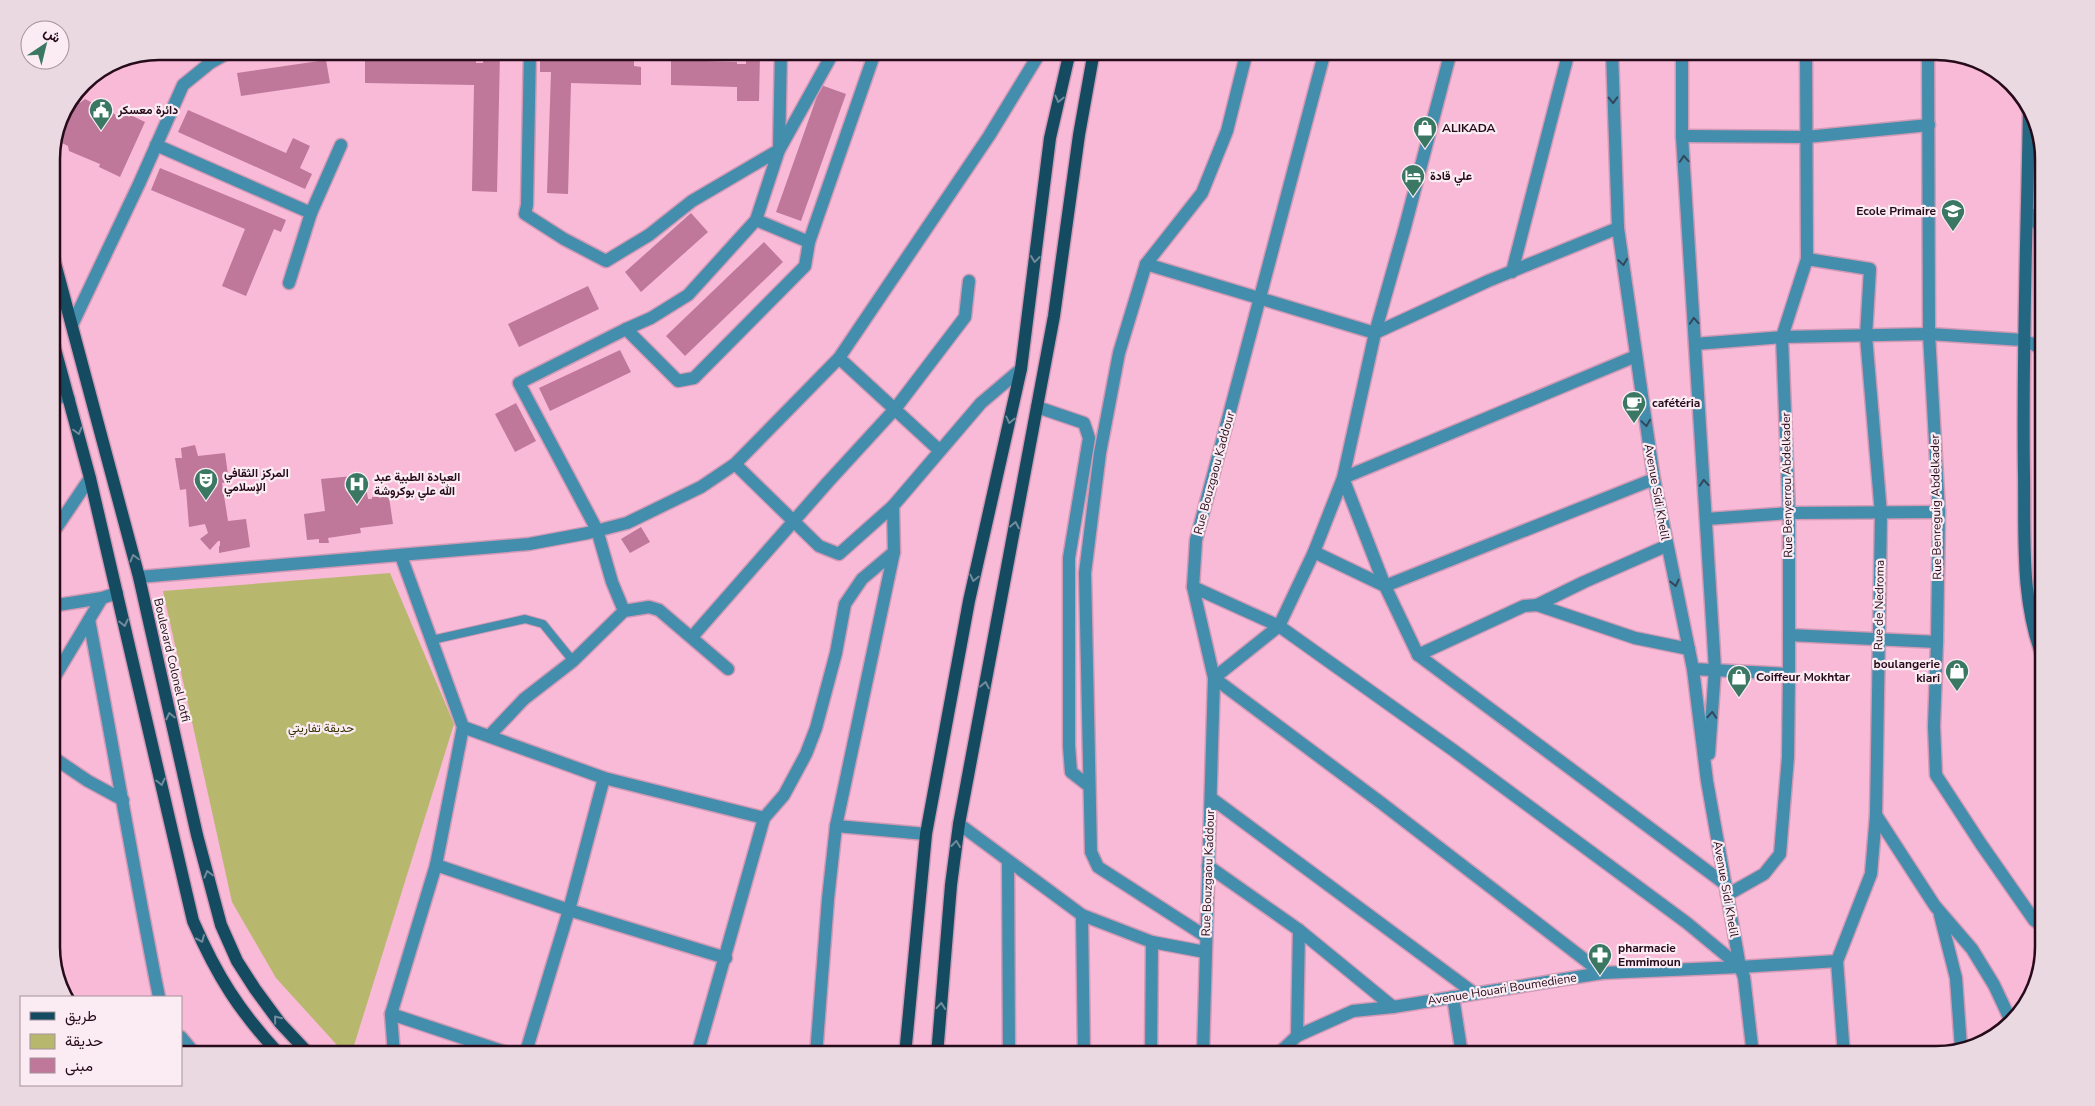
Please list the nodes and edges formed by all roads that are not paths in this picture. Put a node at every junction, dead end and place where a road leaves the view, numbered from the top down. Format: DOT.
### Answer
graph roads {
  1 [pos="215,60"];
  2 [pos="530,60"];
  3 [pos="781,60"];
  4 [pos="830,60"];
  5 [pos="872,60"];
  6 [pos="1036,60"];
  7 [pos="1068,60"];
  8 [pos="1092,60"];
  9 [pos="1245,60"];
  10 [pos="1323,60"];
  11 [pos="1448,60"];
  12 [pos="1567,60"];
  13 [pos="1612,60"];
  14 [pos="1682,60"];
  15 [pos="1806,60"];
  16 [pos="1928,60"];
  17 [pos="2029,124"];
  18 [pos="1929,125"];
  19 [pos="1682,136"];
  20 [pos="1806,137"];
  21 [pos="156,145"];
  22 [pos="341,145"];
  23 [pos="779,150"];
  24 [pos="2028,212"];
  25 [pos="311,213"];
  26 [pos="756,220"];
  27 [pos="2035,221"];
  28 [pos="1618,228"];
  29 [pos="809,242"];
  30 [pos="1807,259"];
  31 [pos="1146,264"];
  32 [pos="1512,272"];
  33 [pos="60,279"];
  34 [pos="969,281"];
  35 [pos="288,283"];
  36 [pos="1260,299"];
  37 [pos="72,325"];
  38 [pos="626,329"];
  39 [pos="1375,333"];
  40 [pos="1929,334"];
  41 [pos="1866,336"];
  42 [pos="1782,337"];
  43 [pos="2023,340"];
  44 [pos="1695,344"];
  45 [pos="2035,345"];
  46 [pos="1636,356"];
  47 [pos="839,358"];
  48 [pos="60,365"];
  49 [pos="1021,369"];
  50 [pos="60,395"];
  51 [pos="69,399"];
  52 [pos="1037,408"];
  53 [pos="894,409"];
  54 [pos="939,450"];
  55 [pos="735,464"];
  56 [pos="90,478"];
  57 [pos="1343,478"];
  58 [pos="1654,479"];
  59 [pos="893,506"];
  60 [pos="1939,512"];
  61 [pos="1789,513"];
  62 [pos="1880,514"];
  63 [pos="1706,519"];
  64 [pos="794,521"];
  65 [pos="60,523"];
  66 [pos="597,530"];
  67 [pos="1666,546"];
  68 [pos="894,552"];
  69 [pos="1314,552"];
  70 [pos="401,556"];
  71 [pos="139,577"];
  72 [pos="1385,586"];
  73 [pos="1193,587"];
  74 [pos="117,593"];
  75 [pos="102,598"];
  76 [pos="60,605"];
  77 [pos="1537,605"];
  78 [pos="624,611"];
  79 [pos="89,620"];
  80 [pos="2035,620"];
  81 [pos="1280,626"];
  82 [pos="1789,635"];
  83 [pos="692,637"];
  84 [pos="1878,639"];
  85 [pos="432,640"];
  86 [pos="1937,642"];
  87 [pos="1689,649"];
  88 [pos="1418,655"];
  89 [pos="574,662"];
  90 [pos="60,669"];
  91 [pos="728,669"];
  92 [pos="1693,669"];
  93 [pos="1716,669"];
  94 [pos="1789,674"];
  95 [pos="1214,678"];
  96 [pos="464,727"];
  97 [pos="489,736"];
  98 [pos="60,762"];
  99 [pos="604,778"];
  100 [pos="1707,781"];
  101 [pos="1089,786"];
  102 [pos="1211,798"];
  103 [pos="123,800"];
  104 [pos="1876,815"];
  105 [pos="764,818"];
  106 [pos="959,824"];
  107 [pos="836,826"];
  108 [pos="926,834"];
  109 [pos="1008,862"];
  110 [pos="436,865"];
  111 [pos="1208,866"];
  112 [pos="1726,890"];
  113 [pos="1935,906"];
  114 [pos="569,910"];
  115 [pos="1082,915"];
  116 [pos="2035,921"];
  117 [pos="1299,930"];
  118 [pos="1205,936"];
  119 [pos="1152,942"];
  120 [pos="1205,952"];
  121 [pos="726,958"];
  122 [pos="1837,961"];
  123 [pos="1740,967"];
  124 [pos="1602,973"];
  125 [pos="1474,993"];
  126 [pos="160,996"];
  127 [pos="1453,997"];
  128 [pos="1393,1007"];
  129 [pos="391,1014"];
  130 [pos="2008,1015"];
  131 [pos="1297,1036"];
  132 [pos="1961,1043"];
  133 [pos="272,1046"];
  134 [pos="302,1046"];
  135 [pos="394,1046"];
  136 [pos="487,1046"];
  137 [pos="528,1046"];
  138 [pos="700,1046"];
  139 [pos="817,1046"];
  140 [pos="906,1046"];
  141 [pos="938,1046"];
  142 [pos="1009,1046"];
  143 [pos="1084,1046"];
  144 [pos="1151,1046"];
  145 [pos="1203,1046"];
  146 [pos="1287,1046"];
  147 [pos="1461,1046"];
  148 [pos="1752,1046"];
  149 [pos="1843,1046"];
  1 -- 21 [label="street"];
  2 -- 23 [label="street"];
  3 -- 23 [label="street"];
  4 -- 23 [label="street"];
  5 -- 29 [label="street"];
  6 -- 47 [label="street"];
  7 -- 49 [label="main road, one-way"];
  8 -- 52 [label="main road"];
  9 -- 31 [label="street"];
  10 -- 36 [label="street, Rue Bouzgaou Kaddour"];
  11 -- 39 [label="street"];
  12 -- 32 [label="street"];
  13 -- 28 [label="street, Avenue Sidi Khelil, one-way"];
  14 -- 19 [label="street, Avenue Sidi Khelil"];
  15 -- 20 [label="street, Rue Benyerrou Abdelkader"];
  16 -- 18 [label="street, Rue Benreguig Abdelkader"];
  17 -- 24 [label="main road"];
  18 -- 20 [label="street"];
  18 -- 40 [label="street, Rue Benreguig Abdelkader"];
  19 -- 20 [label="street"];
  44 -- 19 [label="street, Avenue Sidi Khelil, one-way"];
  20 -- 30 [label="street, Rue Benyerrou Abdelkader"];
  21 -- 25 [label="street"];
  21 -- 37 [label="street"];
  22 -- 25 [label="street"];
  23 -- 26 [label="street"];
  24 -- 27 [label="street"];
  24 -- 43 [label="main road"];
  25 -- 35 [label="street"];
  26 -- 29 [label="street"];
  26 -- 38 [label="street"];
  28 -- 32 [label="street"];
  28 -- 46 [label="street, Avenue Sidi Khelil, one-way"];
  29 -- 38 [label="street"];
  30 -- 41 [label="street, Rue de Nedroma"];
  30 -- 42 [label="street, Rue Benyerrou Abdelkader"];
  31 -- 36 [label="street"];
  31 -- 101 [label="street"];
  32 -- 39 [label="street"];
  33 -- 37 [label="main road, Boulevard Colonel Lotfi"];
  34 -- 53 [label="street"];
  36 -- 39 [label="street"];
  36 -- 73 [label="street, Rue Bouzgaou Kaddour"];
  71 -- 37 [label="main road, Boulevard Colonel Lotfi, one-way"];
  38 -- 66 [label="street"];
  39 -- 57 [label="street"];
  40 -- 41 [label="street"];
  40 -- 43 [label="street"];
  40 -- 60 [label="street, Rue Benreguig Abdelkader"];
  41 -- 42 [label="street"];
  41 -- 62 [label="street, Rue de Nedroma"];
  42 -- 44 [label="street"];
  42 -- 61 [label="street, Rue Benyerrou Abdelkader"];
  43 -- 45 [label="street"];
  43 -- 80 [label="main road"];
  63 -- 44 [label="street, Avenue Sidi Khelil, one-way"];
  46 -- 57 [label="street"];
  46 -- 58 [label="street, Avenue Sidi Khelil, one-way"];
  47 -- 53 [label="street"];
  47 -- 55 [label="street"];
  48 -- 51 [label="main road"];
  49 -- 54 [label="street"];
  49 -- 108 [label="main road, one-way"];
  50 -- 51 [label="street"];
  51 -- 56 [label="main road, one-way"];
  52 -- 101 [label="street"];
  106 -- 52 [label="main road, one-way"];
  53 -- 54 [label="street"];
  53 -- 64 [label="street"];
  54 -- 59 [label="street"];
  55 -- 64 [label="street"];
  55 -- 66 [label="street"];
  56 -- 65 [label="street"];
  56 -- 74 [label="main road"];
  57 -- 69 [label="street"];
  57 -- 72 [label="street"];
  58 -- 67 [label="street, Avenue Sidi Khelil"];
  58 -- 72 [label="street"];
  59 -- 64 [label="street"];
  59 -- 68 [label="street"];
  60 -- 62 [label="street"];
  60 -- 86 [label="street, Rue Benreguig Abdelkader"];
  61 -- 62 [label="street"];
  61 -- 63 [label="street"];
  61 -- 82 [label="street, Rue Benyerrou Abdelkader"];
  62 -- 84 [label="street, Rue de Nedroma"];
  63 -- 93 [label="street, Avenue Sidi Khelil"];
  64 -- 83 [label="street"];
  66 -- 70 [label="street"];
  66 -- 78 [label="street"];
  67 -- 77 [label="street"];
  67 -- 87 [label="street, Avenue Sidi Khelil, one-way"];
  68 -- 105 [label="street"];
  68 -- 107 [label="street"];
  69 -- 72 [label="street"];
  69 -- 81 [label="street"];
  70 -- 71 [label="street"];
  70 -- 85 [label="street"];
  134 -- 71 [label="main road, Boulevard Colonel Lotfi, one-way"];
  72 -- 88 [label="street"];
  73 -- 81 [label="street"];
  73 -- 95 [label="street, Rue Bouzgaou Kaddour"];
  74 -- 75 [label="street"];
  74 -- 133 [label="main road, one-way"];
  75 -- 76 [label="street"];
  75 -- 79 [label="street"];
  77 -- 87 [label="street"];
  77 -- 88 [label="street"];
  78 -- 83 [label="street"];
  78 -- 89 [label="street"];
  79 -- 90 [label="street"];
  79 -- 103 [label="street"];
  81 -- 95 [label="street"];
  81 -- 123 [label="street"];
  82 -- 84 [label="street"];
  82 -- 94 [label="street, Rue Benyerrou Abdelkader"];
  83 -- 91 [label="street"];
  84 -- 86 [label="street"];
  84 -- 104 [label="street, Rue de Nedroma"];
  85 -- 89 [label="lane"];
  85 -- 96 [label="street"];
  86 -- 116 [label="street, Rue Benreguig Abdelkader"];
  87 -- 92 [label="street, Avenue Sidi Khelil"];
  88 -- 112 [label="street"];
  89 -- 97 [label="street"];
  92 -- 93 [label="street"];
  92 -- 100 [label="street, Avenue Sidi Khelil"];
  93 -- 94 [label="street"];
  100 -- 93 [label="street, Avenue Sidi Khelil, one-way"];
  94 -- 112 [label="street, Rue Benyerrou Abdelkader"];
  95 -- 102 [label="street, Rue Bouzgaou Kaddour"];
  95 -- 124 [label="street"];
  96 -- 97 [label="street"];
  96 -- 110 [label="street"];
  97 -- 99 [label="street"];
  98 -- 103 [label="street"];
  99 -- 105 [label="street"];
  99 -- 114 [label="street"];
  100 -- 112 [label="street, Avenue Sidi Khelil"];
  101 -- 118 [label="street"];
  102 -- 111 [label="street, Rue Bouzgaou Kaddour"];
  102 -- 125 [label="street"];
  103 -- 126 [label="street"];
  104 -- 113 [label="street"];
  104 -- 122 [label="street, Rue de Nedroma"];
  105 -- 121 [label="street"];
  106 -- 109 [label="street"];
  141 -- 106 [label="main road, one-way"];
  107 -- 108 [label="street"];
  107 -- 139 [label="street"];
  108 -- 140 [label="main road"];
  109 -- 115 [label="street"];
  109 -- 142 [label="street"];
  110 -- 114 [label="street"];
  110 -- 129 [label="street"];
  111 -- 117 [label="street"];
  111 -- 118 [label="street, Rue Bouzgaou Kaddour"];
  112 -- 123 [label="street, Avenue Sidi Khelil"];
  113 -- 130 [label="street"];
  113 -- 132 [label="street"];
  114 -- 121 [label="street"];
  114 -- 137 [label="street"];
  115 -- 119 [label="street"];
  115 -- 143 [label="street"];
  117 -- 128 [label="street"];
  117 -- 131 [label="street"];
  118 -- 120 [label="street, Rue Bouzgaou Kaddour"];
  119 -- 120 [label="street"];
  119 -- 144 [label="street"];
  120 -- 145 [label="street, Rue Bouzgaou Kaddour"];
  121 -- 138 [label="street"];
  122 -- 123 [label="street"];
  122 -- 149 [label="street"];
  123 -- 124 [label="street, Avenue Houari Boumediene"];
  123 -- 148 [label="street, Avenue Sidi Khelil"];
  124 -- 125 [label="street, Avenue Houari Boumediene"];
  125 -- 127 [label="street, Avenue Houari Boumediene"];
  127 -- 128 [label="street, Avenue Houari Boumediene"];
  127 -- 147 [label="street"];
  128 -- 131 [label="street, Avenue Houari Boumediene"];
  129 -- 135 [label="street"];
  129 -- 136 [label="street"];
  131 -- 146 [label="street, Avenue Houari Boumediene"];
}
